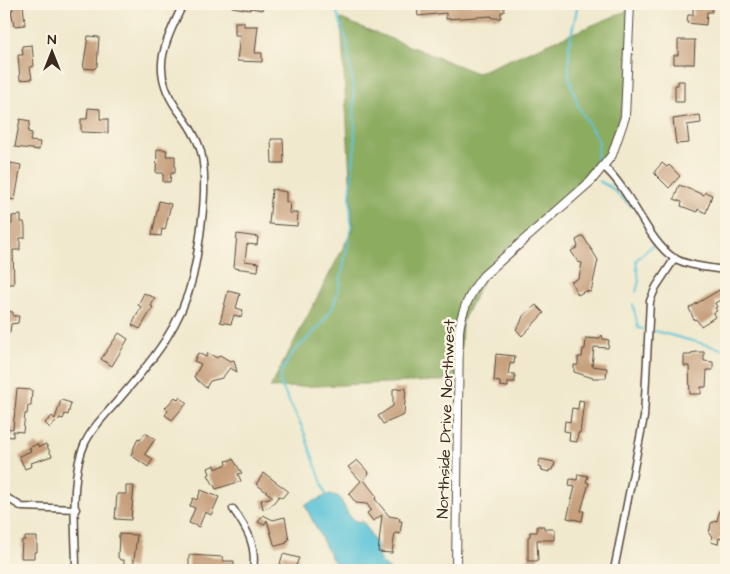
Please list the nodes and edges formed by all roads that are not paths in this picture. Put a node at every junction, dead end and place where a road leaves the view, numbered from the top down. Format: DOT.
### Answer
graph roads {
  1 [pos="183,4"];
  2 [pos="630,4"];
  3 [pos="604,168"];
  4 [pos="675,258"];
  5 [pos="726,270"];
  6 [pos="4,496"];
  7 [pos="233,509"];
  8 [pos="76,510"];
  9 [pos="76,570"];
  10 [pos="253,570"];
  11 [pos="456,570"];
  12 [pos="614,570"];
  1 -- 8 [label="street"];
  2 -- 3 [label="street, Northside Drive Northwest"];
  3 -- 4 [label="street"];
  3 -- 11 [label="street, Northside Drive Northwest"];
  4 -- 5 [label="street"];
  4 -- 12 [label="street"];
  6 -- 8 [label="street"];
  7 -- 10 [label="street"];
  8 -- 9 [label="street"];
}
